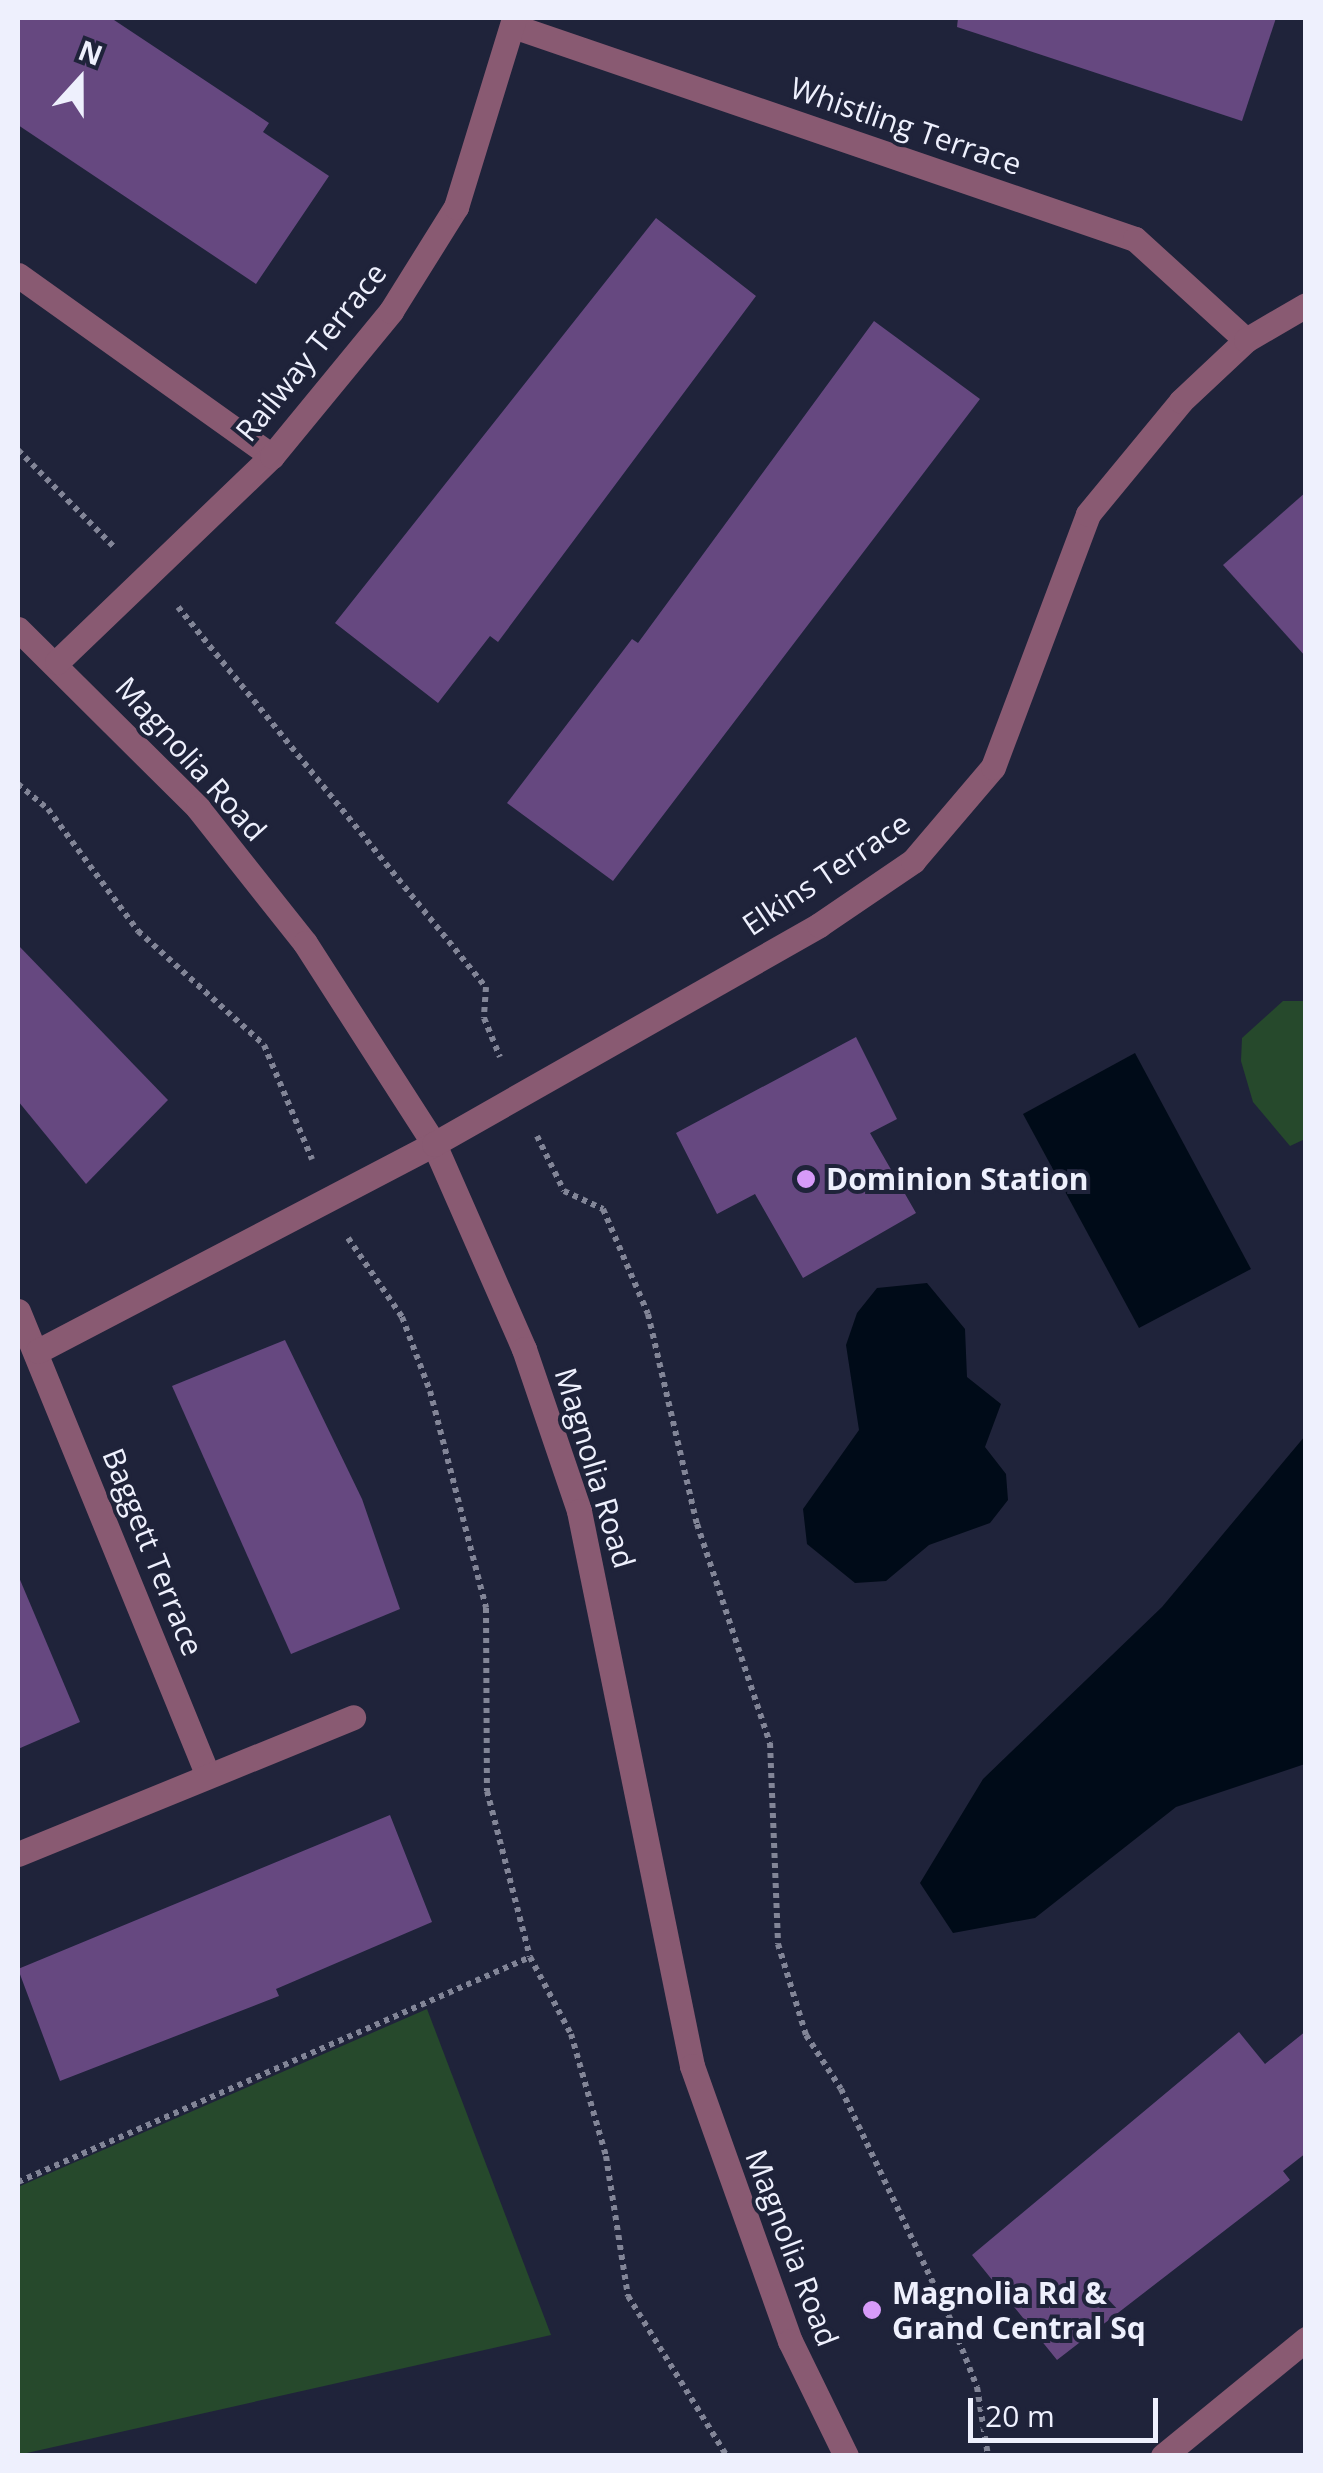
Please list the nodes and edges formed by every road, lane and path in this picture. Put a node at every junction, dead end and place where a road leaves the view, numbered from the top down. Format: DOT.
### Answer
graph roads {
  1 [pos="514,22"];
  2 [pos="18,275"];
  3 [pos="1306,306"];
  4 [pos="1246,340"];
  5 [pos="272,456"];
  6 [pos="18,629"];
  7 [pos="57,662"];
  8 [pos="18,784"];
  9 [pos="434,1144"];
  10 [pos="326,1193"];
  11 [pos="18,1311"];
  12 [pos="38,1351"];
  13 [pos="353,1717"];
  14 [pos="208,1776"];
  15 [pos="18,1854"];
  16 [pos="530,1957"];
  17 [pos="18,2182"];
  18 [pos="1306,2340"];
  19 [pos="727,2456"];
  20 [pos="846,2456"];
  21 [pos="1163,2456"];
  1 -- 4 [label="street, Whistling Terrace"];
  1 -- 5 [label="street, Railway Terrace"];
  2 -- 5 [label="street"];
  3 -- 4 [label="street, Elkins Terrace"];
  4 -- 9 [label="street, Elkins Terrace"];
  5 -- 7 [label="street, Railway Terrace"];
  6 -- 7 [label="street, Magnolia Road"];
  7 -- 9 [label="street, Magnolia Road"];
  8 -- 10 [label="path"];
  9 -- 10 [label="street"];
  9 -- 20 [label="street, Magnolia Road"];
  10 -- 12 [label="street"];
  10 -- 16 [label="path"];
  11 -- 12 [label="street, Baggett Terrace"];
  12 -- 14 [label="street, Baggett Terrace"];
  13 -- 14 [label="street"];
  14 -- 15 [label="street"];
  16 -- 17 [label="path"];
  16 -- 19 [label="path"];
  18 -- 21 [label="street"];
}
